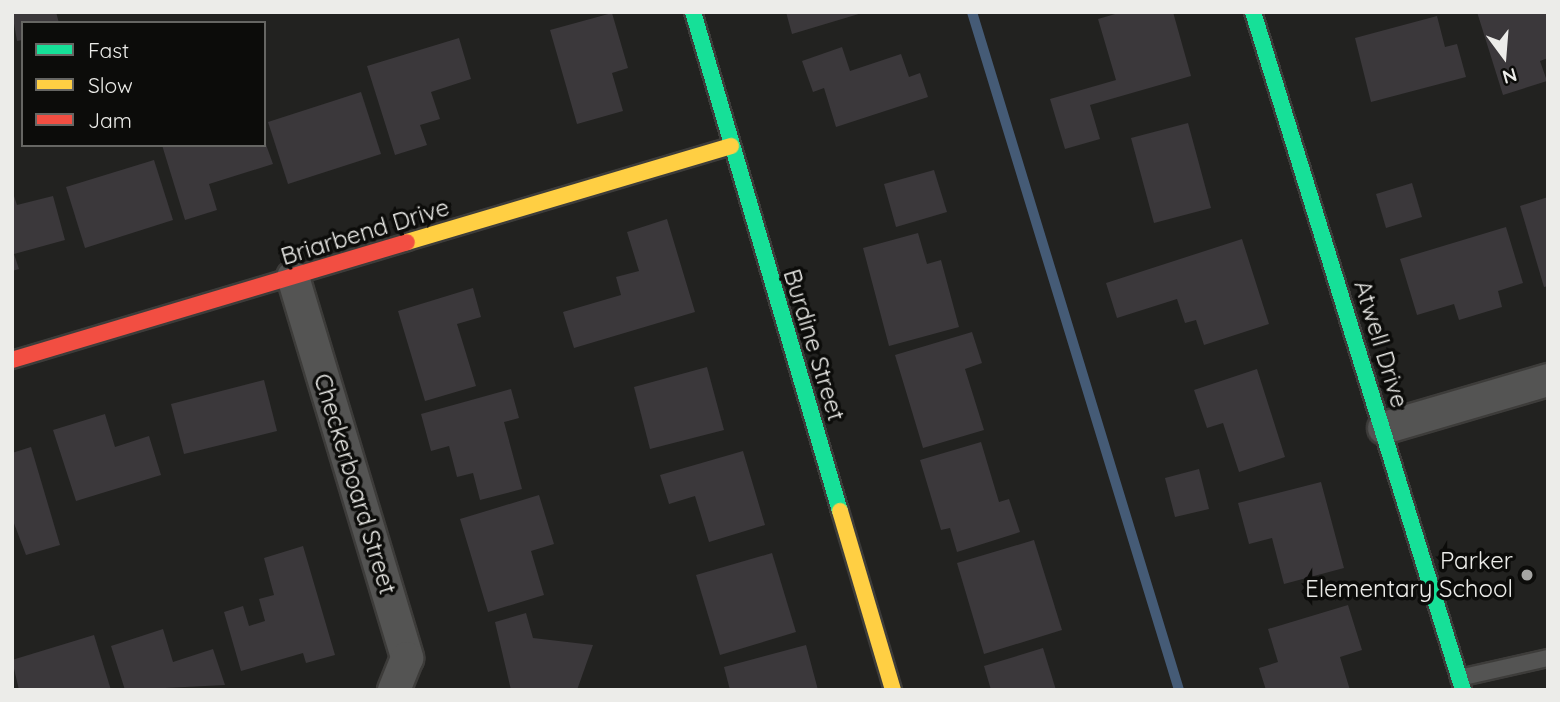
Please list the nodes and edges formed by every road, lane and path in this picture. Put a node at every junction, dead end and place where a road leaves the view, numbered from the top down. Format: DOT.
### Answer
graph roads {
  1 [pos="693,12"];
  2 [pos="1253,12"];
  3 [pos="731,146"];
  4 [pos="293,277"];
  5 [pos="12,360"];
  6 [pos="1546,385"];
  7 [pos="1384,428"];
  8 [pos="1548,658"];
  9 [pos="1461,684"];
  10 [pos="394,690"];
  11 [pos="894,690"];
  1 -- 3 [label="street, Burdine Street"];
  2 -- 7 [label="street, Atwell Drive"];
  3 -- 4 [label="street, Briarbend Drive"];
  3 -- 11 [label="street, Burdine Street"];
  4 -- 5 [label="street, Briarbend Drive"];
  4 -- 10 [label="street, Checkerboard Street"];
  6 -- 7 [label="street"];
  7 -- 9 [label="street, Atwell Drive"];
  8 -- 9 [label="lane"];
}
